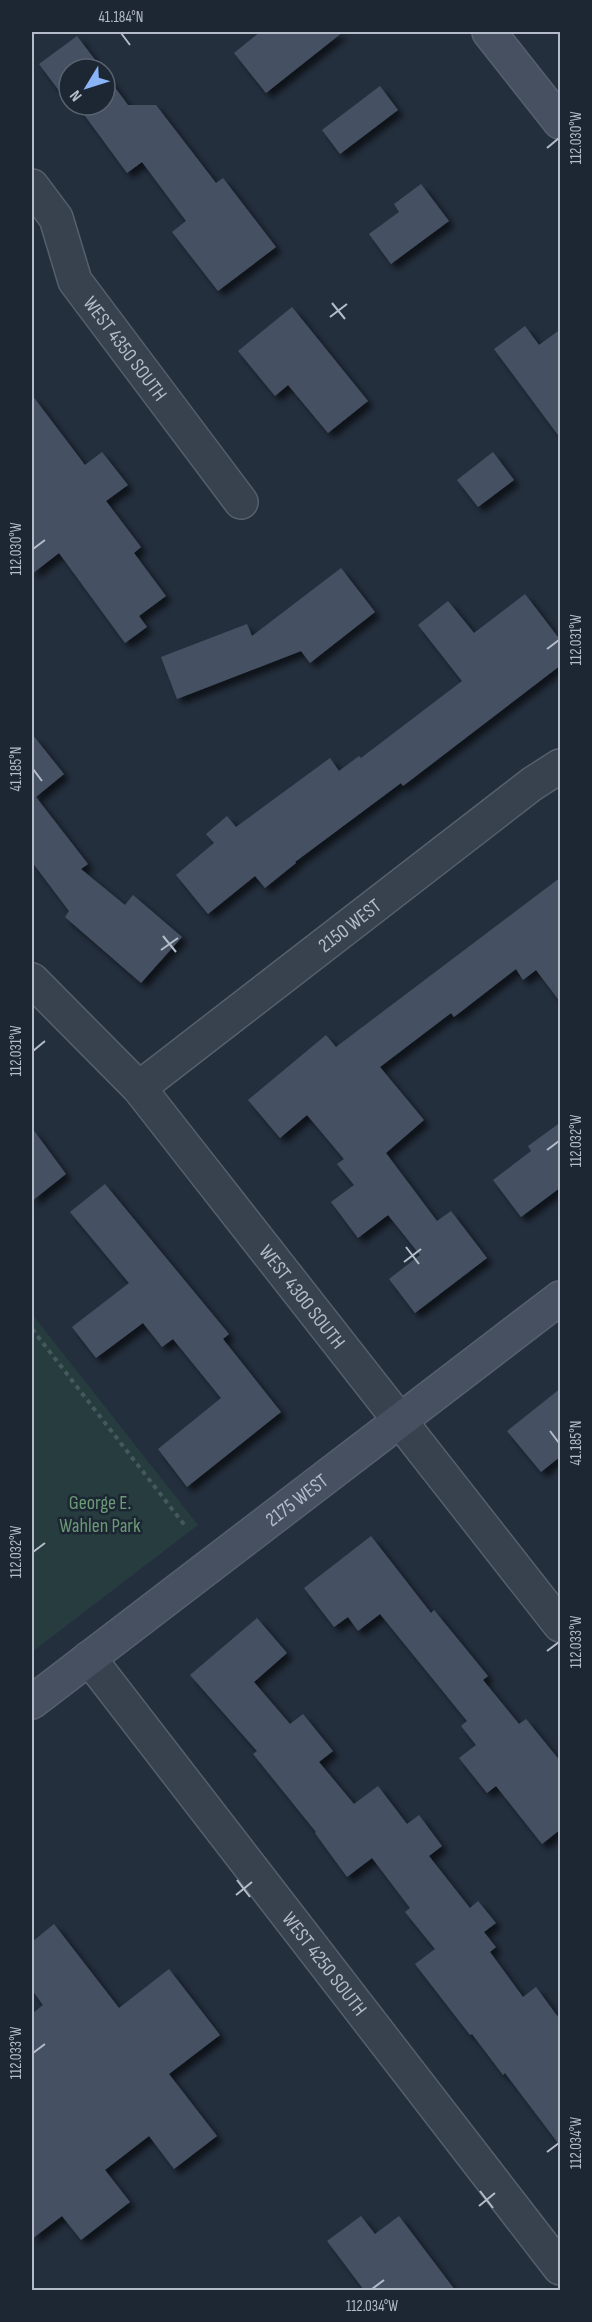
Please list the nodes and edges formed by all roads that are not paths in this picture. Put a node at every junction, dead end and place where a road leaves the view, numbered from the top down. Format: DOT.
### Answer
graph roads {
  1 [pos="489,32"];
  2 [pos="561,122"];
  3 [pos="32,186"];
  4 [pos="241,502"];
  5 [pos="561,766"];
  6 [pos="32,980"];
  7 [pos="139,1088"];
  8 [pos="561,1298"];
  9 [pos="400,1421"];
  10 [pos="561,1625"];
  11 [pos="89,1658"];
  12 [pos="32,1702"];
  13 [pos="561,2268"];
  1 -- 2 [label="street"];
  3 -- 4 [label="street, WEST 4350 SOUTH"];
  5 -- 7 [label="street, 2150 WEST"];
  6 -- 7 [label="street, WEST 4300 SOUTH"];
  7 -- 9 [label="street, WEST 4300 SOUTH"];
  8 -- 9 [label="street, 2175 WEST"];
  9 -- 10 [label="street, WEST 4300 SOUTH"];
  9 -- 11 [label="street, 2175 WEST"];
  11 -- 12 [label="street, 2175 WEST"];
  11 -- 13 [label="street, WEST 4250 SOUTH"];
}
